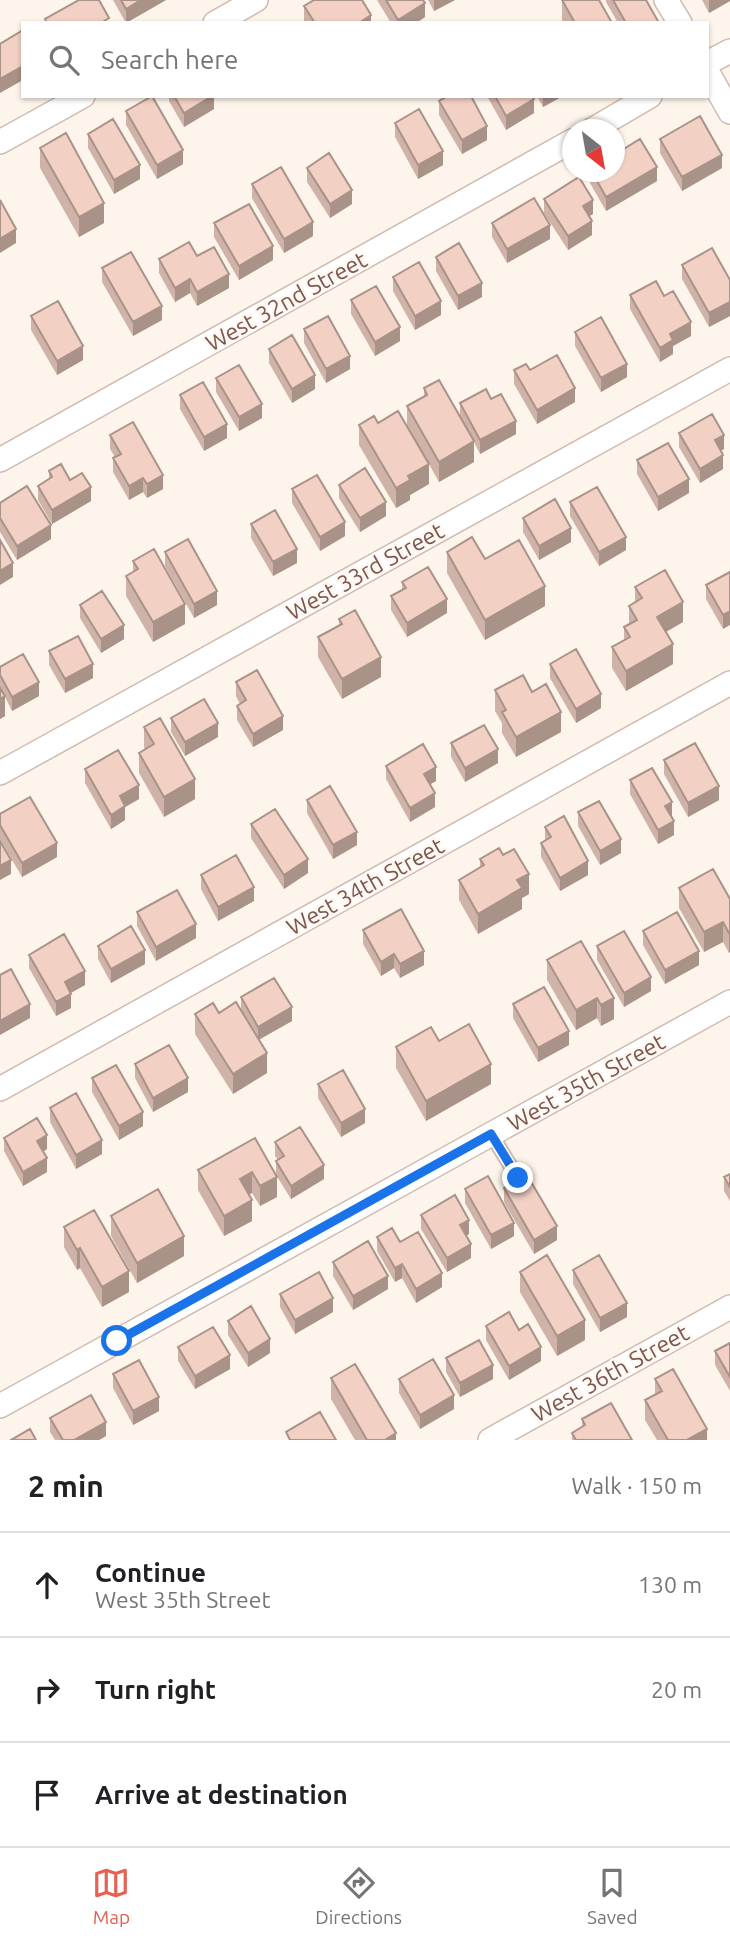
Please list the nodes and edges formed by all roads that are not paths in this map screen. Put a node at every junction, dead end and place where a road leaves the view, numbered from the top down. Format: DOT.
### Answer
graph roads {
  1 [pos="256,0"];
  2 [pos="666,0"];
  3 [pos="219,21"];
  4 [pos="679,21"];
  5 [pos="730,51"];
  6 [pos="709,63"];
  7 [pos="709,75"];
  8 [pos="79,98"];
  9 [pos="647,98"];
  10 [pos="730,112"];
  11 [pos="611,119"];
  12 [pos="0,142"];
  13 [pos="562,147"];
  14 [pos="730,369"];
  15 [pos="0,460"];
  16 [pos="730,683"];
  17 [pos="0,773"];
  18 [pos="730,1002"];
  19 [pos="0,1089"];
  20 [pos="491,1134"];
  21 [pos="518,1178"];
  22 [pos="730,1307"];
  23 [pos="0,1406"];
  24 [pos="490,1440"];
  1 -- 3 [label="street"];
  2 -- 4 [label="street"];
  5 -- 6 [label="street"];
  7 -- 10 [label="street"];
  8 -- 12 [label="street"];
  9 -- 11 [label="street"];
  13 -- 15 [label="street, West 32nd Street"];
  14 -- 17 [label="street, West 33rd Street"];
  16 -- 19 [label="street, West 34th Street"];
  18 -- 20 [label="street, West 35th Street"];
  20 -- 21 [label="lane"];
  20 -- 23 [label="street, West 35th Street"];
  22 -- 24 [label="street, West 36th Street"];
}
